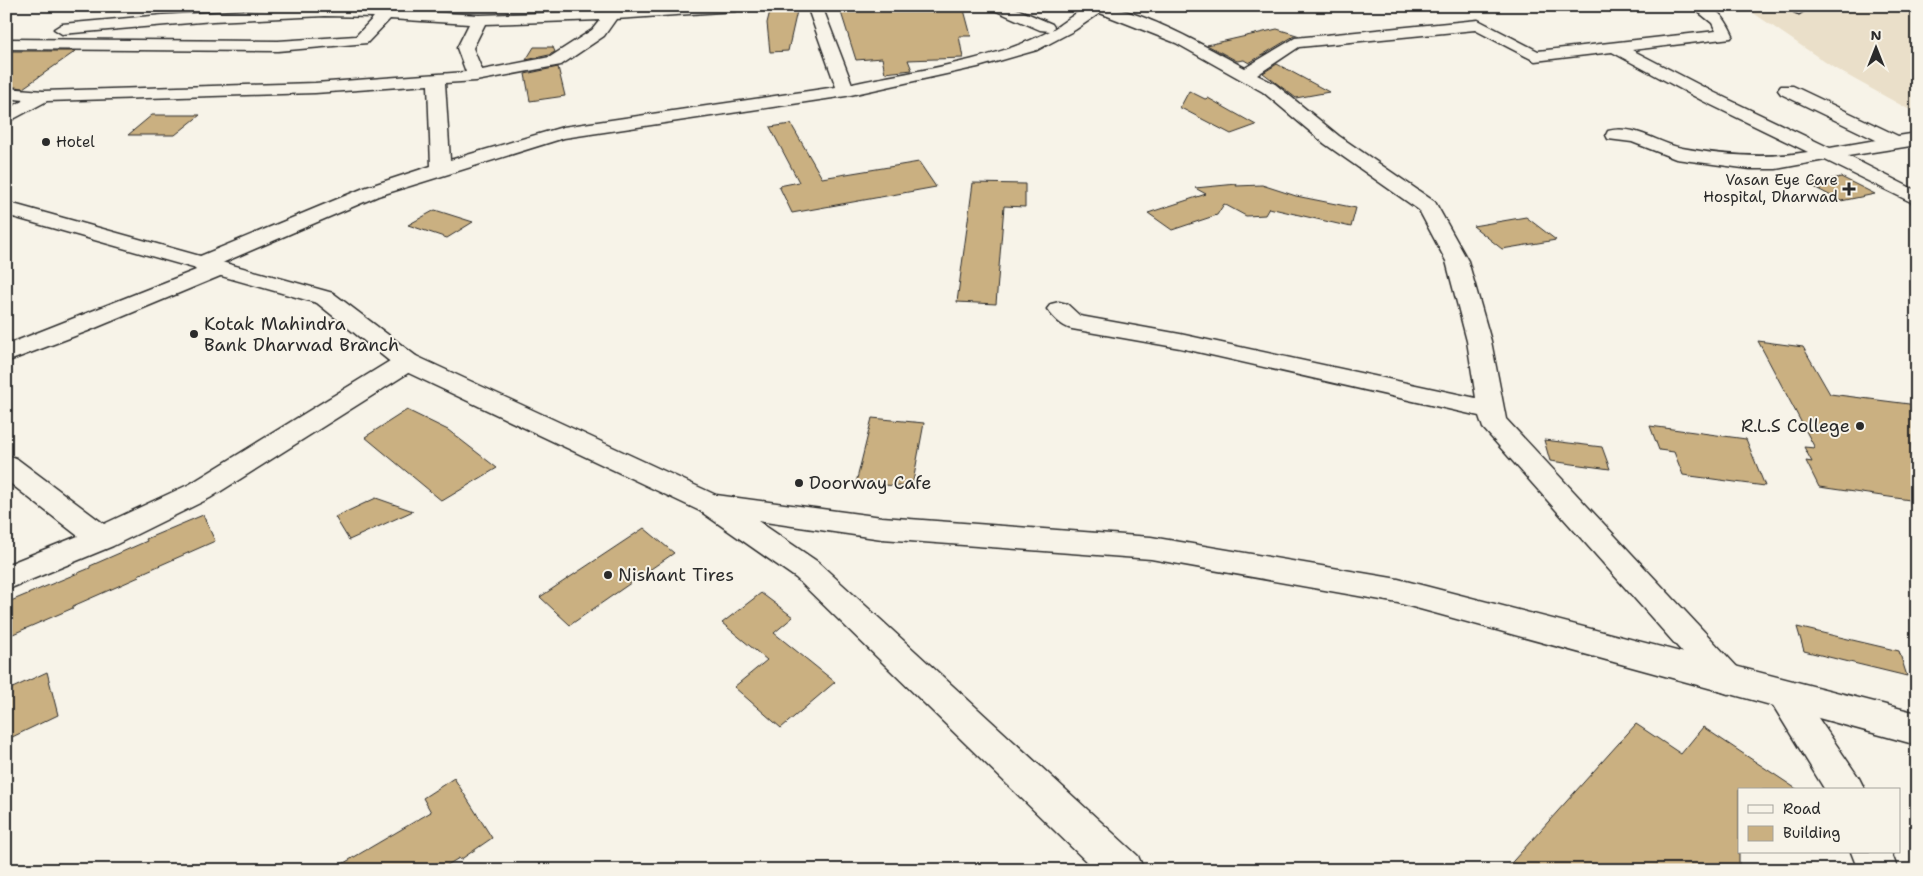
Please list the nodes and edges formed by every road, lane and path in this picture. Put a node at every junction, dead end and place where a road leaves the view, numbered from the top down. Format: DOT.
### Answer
graph roads {
  1 [pos="736,6"];
  2 [pos="814,6"];
  3 [pos="997,6"];
  4 [pos="1100,6"];
  5 [pos="1698,6"];
  6 [pos="615,11"];
  7 [pos="386,14"];
  8 [pos="175,18"];
  9 [pos="479,20"];
  10 [pos="1046,27"];
  11 [pos="361,40"];
  12 [pos="40,43"];
  13 [pos="6,44"];
  14 [pos="144,44"];
  15 [pos="1614,47"];
  16 [pos="1245,75"];
  17 [pos="476,76"];
  18 [pos="436,79"];
  19 [pos="344,85"];
  20 [pos="846,90"];
  21 [pos="1787,90"];
  22 [pos="6,93"];
  23 [pos="43,96"];
  24 [pos="6,118"];
  25 [pos="1615,135"];
  26 [pos="1917,139"];
  27 [pos="1895,142"];
  28 [pos="1828,154"];
  29 [pos="441,168"];
  30 [pos="1917,199"];
  31 [pos="6,208"];
  32 [pos="209,266"];
  33 [pos="1059,309"];
  34 [pos="6,354"];
  35 [pos="407,362"];
  36 [pos="1490,410"];
  37 [pos="6,465"];
  38 [pos="710,504"];
  39 [pos="102,538"];
  40 [pos="6,578"];
  41 [pos="1728,680"];
  42 [pos="1783,694"];
  43 [pos="1917,729"];
  44 [pos="1845,788"];
  45 [pos="1872,854"];
  46 [pos="1124,870"];
  47 [pos="1878,870"];
  1 -- 6 [label="street"];
  2 -- 20 [label="street"];
  3 -- 10 [label="street"];
  4 -- 16 [label="street"];
  4 -- 20 [label="street"];
  5 -- 15 [label="street"];
  6 -- 9 [label="street"];
  6 -- 17 [label="street"];
  7 -- 8 [label="street"];
  7 -- 9 [label="street"];
  7 -- 11 [label="street"];
  8 -- 12 [label="street"];
  8 -- 14 [label="street"];
  9 -- 17 [label="street"];
  11 -- 14 [label="street"];
  11 -- 19 [label="street"];
  12 -- 13 [label="street"];
  12 -- 14 [label="street"];
  15 -- 16 [label="street"];
  15 -- 28 [label="street"];
  16 -- 36 [label="street"];
  17 -- 18 [label="street"];
  18 -- 19 [label="street"];
  18 -- 29 [label="street"];
  19 -- 23 [label="street"];
  20 -- 29 [label="street"];
  21 -- 27 [label="street"];
  22 -- 23 [label="street"];
  23 -- 24 [label="street"];
  25 -- 28 [label="street"];
  26 -- 27 [label="street"];
  27 -- 28 [label="street"];
  28 -- 30 [label="street"];
  29 -- 32 [label="street"];
  31 -- 32 [label="street"];
  32 -- 34 [label="street"];
  32 -- 35 [label="street"];
  33 -- 36 [label="street"];
  35 -- 38 [label="street"];
  35 -- 39 [label="street"];
  36 -- 41 [label="street"];
  37 -- 39 [label="street"];
  38 -- 41 [label="street"];
  38 -- 46 [label="street"];
  39 -- 40 [label="street"];
  41 -- 42 [label="street"];
  42 -- 43 [label="street"];
  42 -- 44 [label="street"];
  45 -- 47 [label="street"];
}
